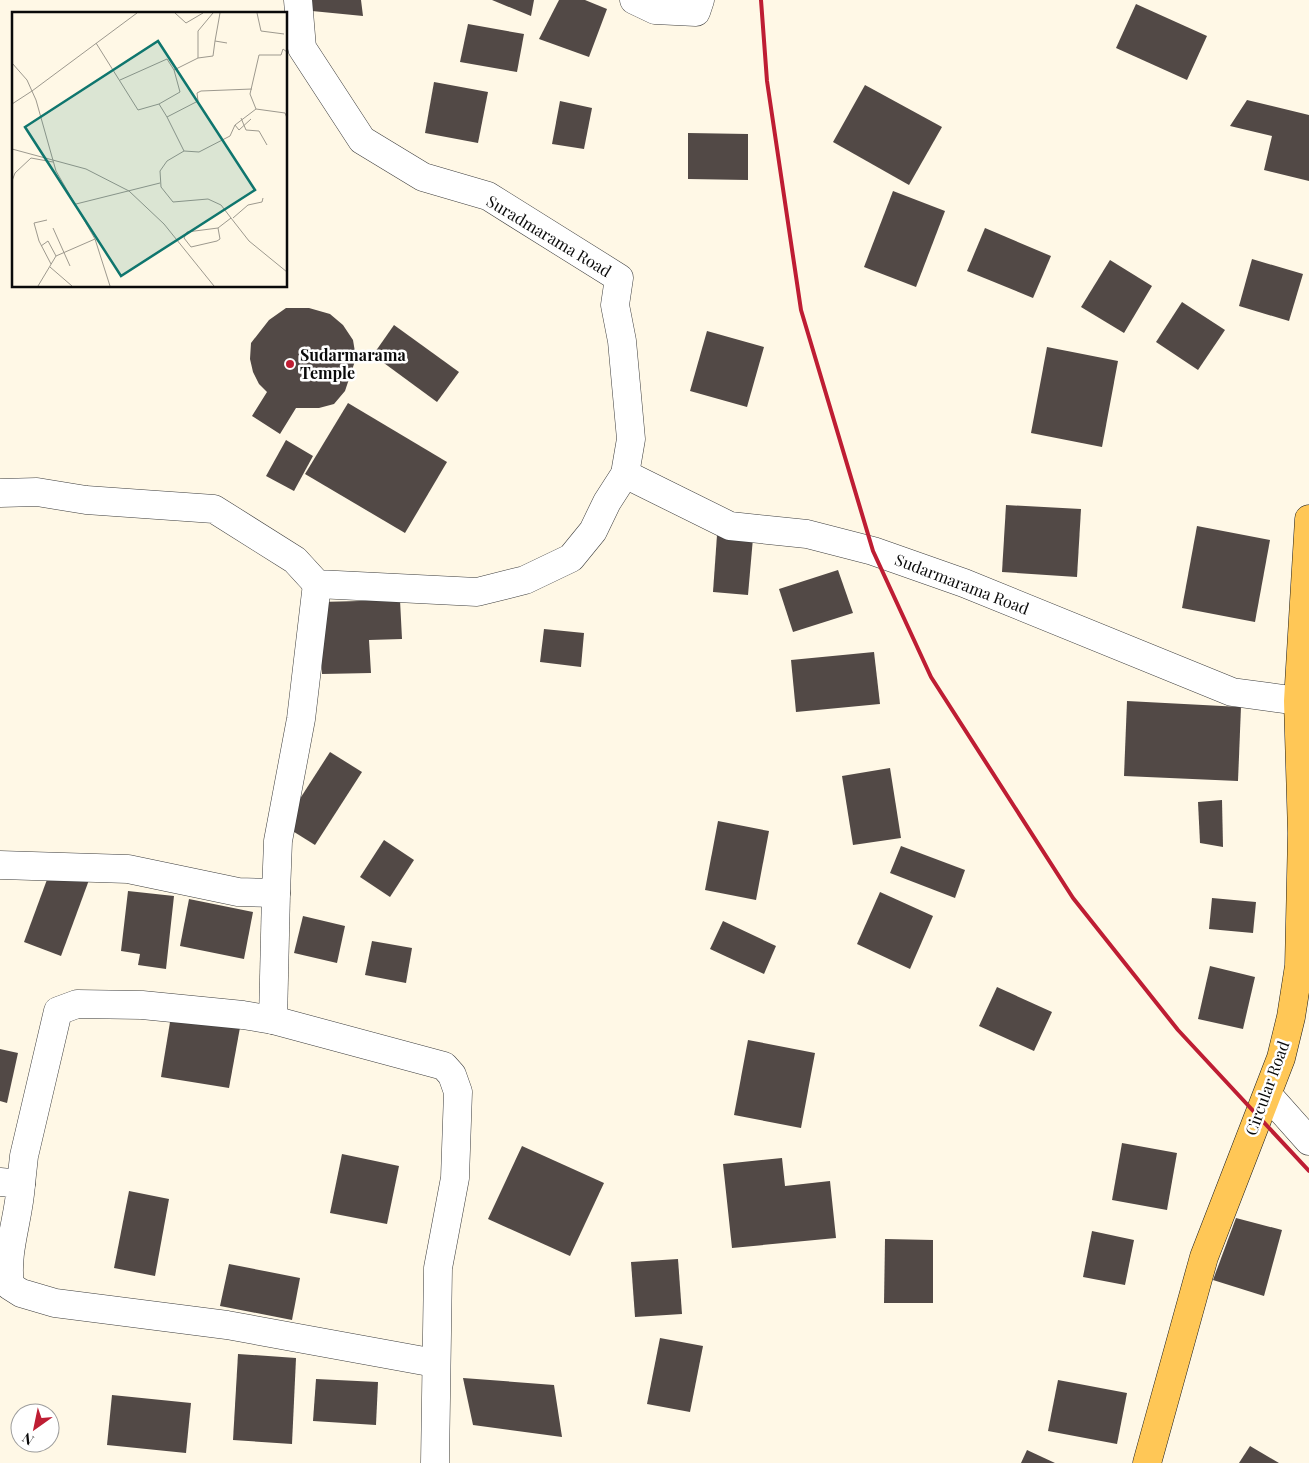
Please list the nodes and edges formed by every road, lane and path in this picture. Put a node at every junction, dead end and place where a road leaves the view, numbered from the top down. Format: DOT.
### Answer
graph roads {
  1 [pos="298,0"];
  2 [pos="634,0"];
  3 [pos="700,0"];
  4 [pos="625,474"];
  5 [pos="0,493"];
  6 [pos="1309,519"];
  7 [pos="317,584"];
  8 [pos="1298,701"];
  9 [pos="0,865"];
  10 [pos="276,893"];
  11 [pos="273,1020"];
  12 [pos="1268,1095"];
  13 [pos="1309,1141"];
  14 [pos="11,1183"];
  15 [pos="435,1363"];
  16 [pos="435,1463"];
  17 [pos="1147,1463"];
  1 -- 4 [label="street, Suradmarama Road"];
  2 -- 3 [label="street"];
  4 -- 7 [label="street"];
  4 -- 8 [label="street, Sudarmarama Road"];
  5 -- 7 [label="street"];
  6 -- 8 [label="main road, Circular Road"];
  7 -- 10 [label="street"];
  8 -- 12 [label="main road, Circular Road"];
  9 -- 10 [label="street"];
  10 -- 11 [label="street"];
  11 -- 14 [label="street"];
  11 -- 15 [label="street"];
  12 -- 13 [label="street"];
  12 -- 17 [label="main road, Circular Road"];
  14 -- 15 [label="street"];
  15 -- 16 [label="street"];
}
